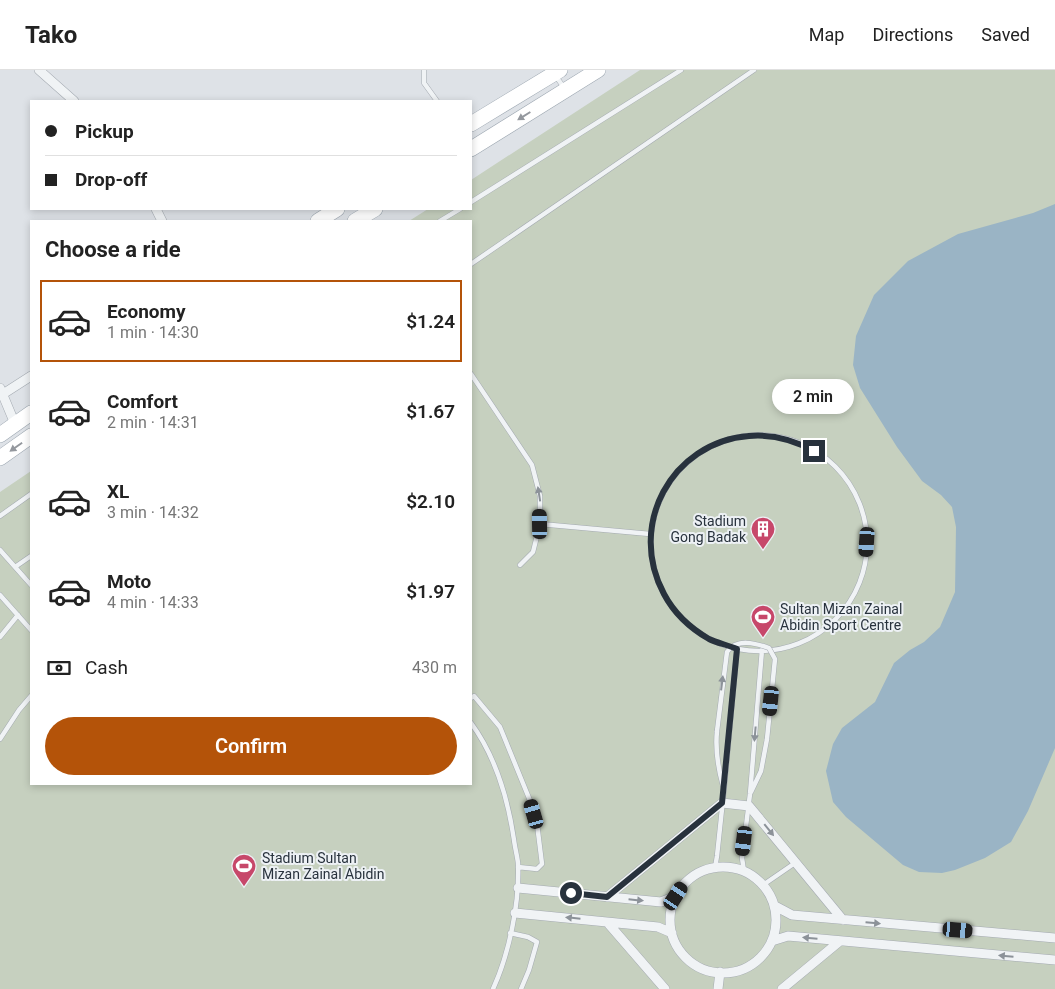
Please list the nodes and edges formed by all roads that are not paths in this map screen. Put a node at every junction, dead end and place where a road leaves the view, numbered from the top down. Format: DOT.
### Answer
graph roads {
  1 [pos="39,70"];
  2 [pos="424,70"];
  3 [pos="598,70"];
  4 [pos="681,70"];
  5 [pos="754,70"];
  6 [pos="555,71"];
  7 [pos="566,90"];
  8 [pos="73,100"];
  9 [pos="436,100"];
  10 [pos="472,123"];
  11 [pos="472,148"];
  12 [pos="472,201"];
  13 [pos="335,210"];
  14 [pos="373,210"];
  15 [pos="458,210"];
  16 [pos="360,218"];
  17 [pos="320,220"];
  18 [pos="442,220"];
  19 [pos="472,263"];
  20 [pos="472,375"];
  21 [pos="30,376"];
  22 [pos="1,391"];
  23 [pos="30,414"];
  24 [pos="15,424"];
  25 [pos="0,435"];
  26 [pos="30,437"];
  27 [pos="0,458"];
  28 [pos="30,495"];
  29 [pos="0,516"];
  30 [pos="540,524"];
  31 [pos="650,534"];
  32 [pos="0,550"];
  33 [pos="30,557"];
  34 [pos="520,565"];
  35 [pos="15,567"];
  36 [pos="30,584"];
  37 [pos="0,595"];
  38 [pos="18,615"];
  39 [pos="30,629"];
  40 [pos="0,637"];
  41 [pos="737,649"];
  42 [pos="762,650"];
  43 [pos="30,697"];
  44 [pos="472,697"];
  45 [pos="472,725"];
  46 [pos="0,739"];
  47 [pos="724,790"];
  48 [pos="750,794"];
  49 [pos="722,803"];
  50 [pos="748,806"];
  51 [pos="796,862"];
  52 [pos="518,867"];
  53 [pos="714,868"];
  54 [pos="744,871"];
  55 [pos="763,885"];
  56 [pos="518,888"];
  57 [pos="676,896"];
  58 [pos="607,897"];
  59 [pos="775,906"];
  60 [pos="515,913"];
  61 [pos="842,920"];
  62 [pos="607,922"];
  63 [pos="672,933"];
  64 [pos="510,934"];
  65 [pos="1055,938"];
  66 [pos="772,941"];
  67 [pos="840,941"];
  68 [pos="1055,960"];
  69 [pos="720,972"];
  70 [pos="493,989"];
  71 [pos="521,989"];
  72 [pos="665,989"];
  73 [pos="718,989"];
  74 [pos="782,989"];
  1 -- 8 [label="street"];
  2 -- 9 [label="lane"];
  3 -- 7 [label="main road"];
  4 -- 12 [label="lane"];
  5 -- 19 [label="lane"];
  6 -- 7 [label="lane"];
  6 -- 10 [label="main road"];
  7 -- 11 [label="main road, one-way"];
  13 -- 17 [label="main road"];
  14 -- 16 [label="main road"];
  15 -- 18 [label="lane"];
  30 -- 20 [label="lane, one-way"];
  21 -- 22 [label="street"];
  22 -- 24 [label="street"];
  23 -- 24 [label="main road"];
  24 -- 25 [label="main road"];
  26 -- 27 [label="main road, one-way"];
  28 -- 29 [label="lane"];
  30 -- 31 [label="lane"];
  30 -- 34 [label="lane"];
  31 -- 41 [label="lane"];
  31 -- 42 [label="lane"];
  32 -- 35 [label="lane"];
  33 -- 35 [label="lane"];
  35 -- 36 [label="lane"];
  37 -- 38 [label="lane"];
  38 -- 39 [label="lane"];
  38 -- 40 [label="lane"];
  41 -- 42 [label="lane"];
  41 -- 47 [label="lane"];
  42 -- 48 [label="lane, one-way"];
  43 -- 46 [label="lane"];
  44 -- 52 [label="lane"];
  45 -- 52 [label="lane"];
  47 -- 48 [label="lane, one-way, bridge"];
  47 -- 49 [label="lane"];
  48 -- 50 [label="lane"];
  49 -- 50 [label="street"];
  49 -- 53 [label="lane"];
  49 -- 58 [label="street"];
  50 -- 51 [label="street, one-way"];
  50 -- 54 [label="lane"];
  51 -- 55 [label="lane"];
  51 -- 61 [label="street"];
  52 -- 56 [label="lane"];
  53 -- 54 [label="street"];
  53 -- 57 [label="street"];
  54 -- 55 [label="street"];
  55 -- 59 [label="street"];
  56 -- 58 [label="street"];
  56 -- 60 [label="lane"];
  58 -- 57 [label="street, one-way"];
  57 -- 63 [label="street"];
  59 -- 61 [label="street"];
  59 -- 66 [label="street"];
  62 -- 60 [label="street, one-way"];
  60 -- 64 [label="lane"];
  61 -- 65 [label="street, one-way"];
  62 -- 63 [label="street"];
  62 -- 72 [label="street"];
  63 -- 69 [label="street"];
  64 -- 70 [label="lane"];
  64 -- 71 [label="lane"];
  67 -- 66 [label="street, one-way"];
  66 -- 69 [label="street"];
  68 -- 67 [label="street, one-way"];
  67 -- 74 [label="street"];
  69 -- 73 [label="street"];
}
